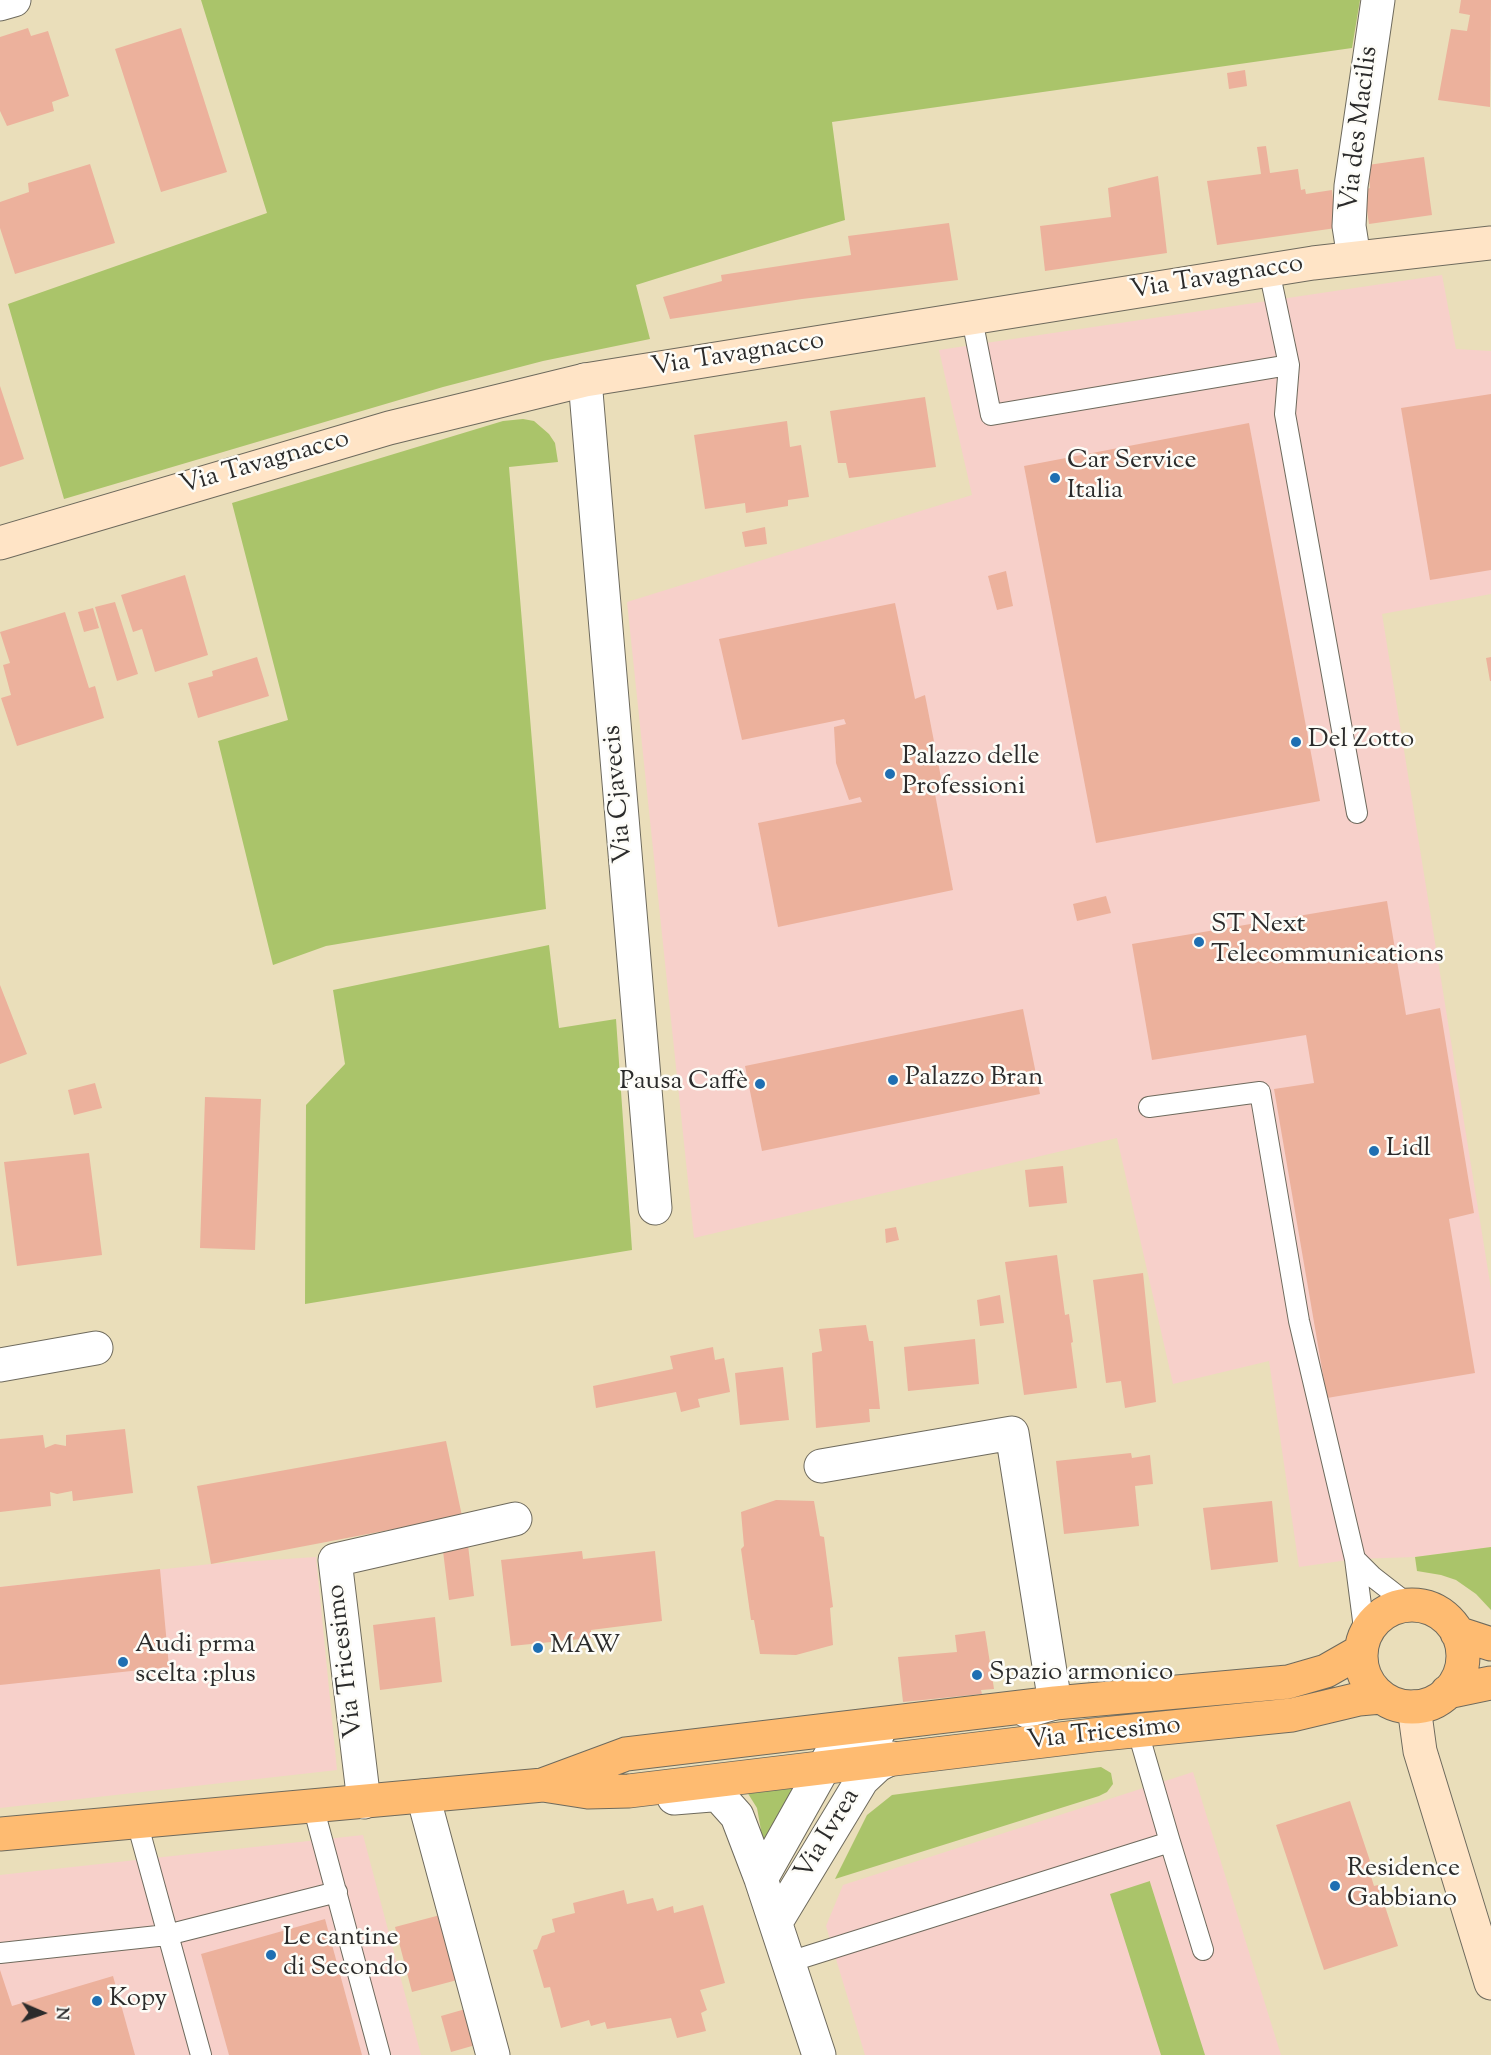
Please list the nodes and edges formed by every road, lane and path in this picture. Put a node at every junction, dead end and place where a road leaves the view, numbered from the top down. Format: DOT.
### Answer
graph roads {
  1 [pos="14,0"];
  2 [pos="1378,0"];
  3 [pos="0,4"];
  4 [pos="1491,243"];
  5 [pos="1354,258"];
  6 [pos="1269,270"];
  7 [pos="972,319"];
  8 [pos="1289,365"];
  9 [pos="585,380"];
  10 [pos="0,543"];
  11 [pos="1357,813"];
  12 [pos="1149,1107"];
  13 [pos="655,1209"];
  14 [pos="96,1348"];
  15 [pos="1,1361"];
  16 [pos="821,1466"];
  17 [pos="515,1519"];
  18 [pos="1355,1559"];
  19 [pos="1409,1605"];
  20 [pos="1457,1633"];
  21 [pos="1363,1643"];
  22 [pos="1491,1644"];
  23 [pos="1491,1683"];
  24 [pos="1447,1692"];
  25 [pos="1381,1697"];
  26 [pos="1055,1703"];
  27 [pos="1414,1707"];
  28 [pos="1138,1732"];
  29 [pos="892,1758"];
  30 [pos="824,1766"];
  31 [pos="543,1785"];
  32 [pos="588,1792"];
  33 [pos="423,1796"];
  34 [pos="364,1802"];
  35 [pos="313,1806"];
  36 [pos="137,1822"];
  37 [pos="0,1834"];
  38 [pos="1170,1842"];
  39 [pos="761,1879"];
  40 [pos="337,1892"];
  41 [pos="776,1922"];
  42 [pos="168,1935"];
  43 [pos="1203,1950"];
  44 [pos="0,1953"];
  45 [pos="789,1962"];
  46 [pos="1491,1983"];
  47 [pos="201,2055"];
  48 [pos="380,2055"];
  49 [pos="493,2055"];
  50 [pos="819,2055"];
  1 -- 3 [label="street"];
  2 -- 5 [label="street, Via des Macilis"];
  4 -- 5 [label="street, Via Tavagnacco"];
  5 -- 6 [label="street, Via Tavagnacco"];
  6 -- 7 [label="street, Via Tavagnacco"];
  6 -- 8 [label="lane"];
  7 -- 8 [label="lane"];
  7 -- 9 [label="street, Via Tavagnacco"];
  8 -- 11 [label="lane"];
  9 -- 10 [label="street, Via Tavagnacco"];
  9 -- 13 [label="street, Via Cjavecis"];
  12 -- 18 [label="lane"];
  14 -- 15 [label="street"];
  16 -- 26 [label="street, Via Tricesimo"];
  17 -- 34 [label="street, Via Tricesimo"];
  18 -- 19 [label="lane"];
  18 -- 21 [label="lane"];
  19 -- 20 [label="main road"];
  19 -- 21 [label="main road, Via Tricesimo"];
  20 -- 22 [label="main road"];
  20 -- 24 [label="main road"];
  21 -- 25 [label="main road"];
  21 -- 26 [label="main road, Via Tricesimo"];
  23 -- 24 [label="main road"];
  24 -- 27 [label="main road"];
  25 -- 27 [label="main road, Via Tricesimo"];
  25 -- 28 [label="main road, Via Tricesimo"];
  26 -- 30 [label="street, Via Tricesimo"];
  26 -- 31 [label="main road, Via Tricesimo"];
  27 -- 46 [label="street"];
  28 -- 29 [label="main road, Via Tricesimo"];
  28 -- 38 [label="lane"];
  29 -- 30 [label="main road, Via Tricesimo"];
  29 -- 41 [label="street, Via Ivrea"];
  30 -- 32 [label="main road, Via Tricesimo"];
  30 -- 39 [label="street, Via Ivrea"];
  31 -- 32 [label="main road, Via Tricesimo"];
  31 -- 33 [label="main road, Via Tricesimo"];
  32 -- 39 [label="street, Via Ivrea"];
  33 -- 34 [label="main road, Via Tricesimo"];
  33 -- 49 [label="street"];
  34 -- 35 [label="main road, Via Tricesimo"];
  35 -- 36 [label="main road, Via Tricesimo"];
  35 -- 40 [label="lane"];
  36 -- 37 [label="main road, Via Tricesimo"];
  36 -- 42 [label="lane"];
  38 -- 43 [label="lane"];
  38 -- 45 [label="lane"];
  39 -- 41 [label="street, Via Ivrea"];
  40 -- 42 [label="lane"];
  40 -- 48 [label="lane"];
  41 -- 45 [label="street, Via Ivrea"];
  42 -- 44 [label="lane"];
  42 -- 47 [label="lane"];
  45 -- 50 [label="street, Via Ivrea"];
}
